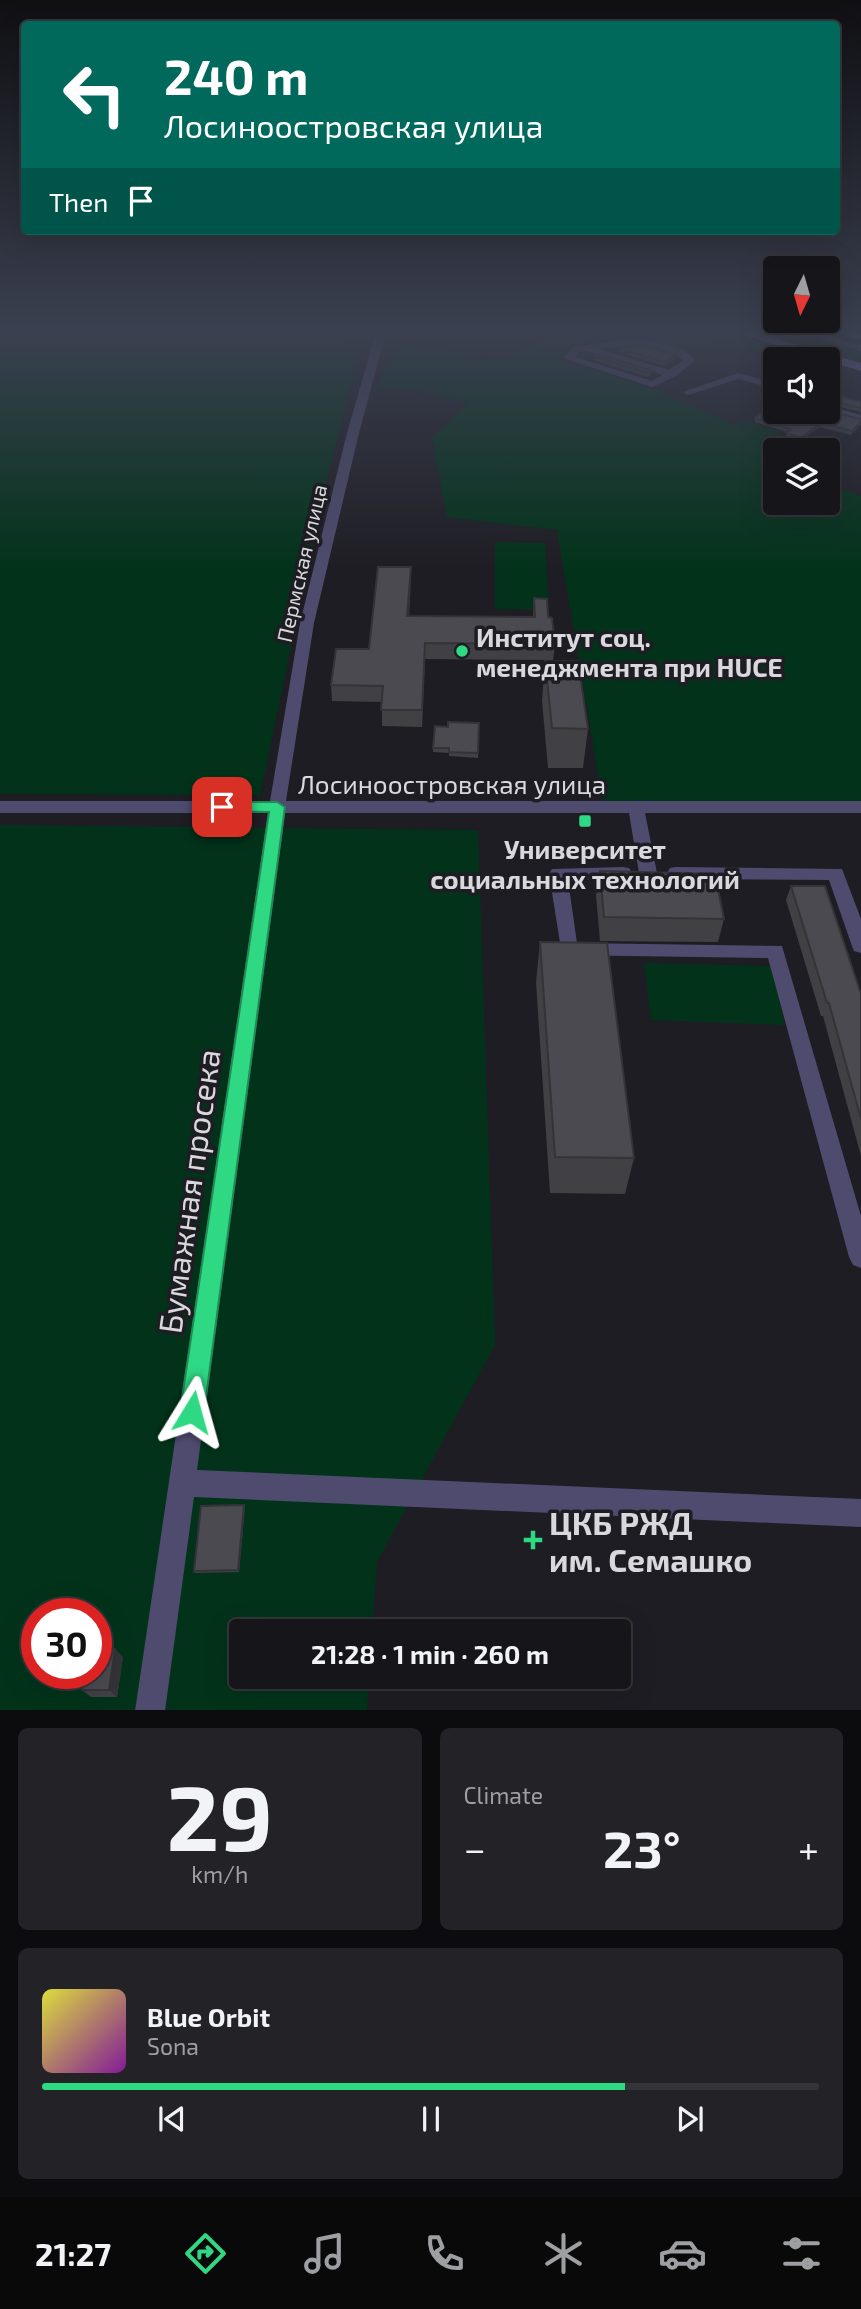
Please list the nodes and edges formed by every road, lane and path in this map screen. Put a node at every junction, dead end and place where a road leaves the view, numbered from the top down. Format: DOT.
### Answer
graph roads {
  1 [pos="359,412"];
  2 [pos="840,412"];
  3 [pos="861,418"];
  4 [pos="0,807"];
  5 [pos="277,807"];
  6 [pos="636,807"];
  7 [pos="860,809"];
  8 [pos="648,873"];
  9 [pos="861,946"];
  10 [pos="861,1257"];
  11 [pos="182,1483"];
  12 [pos="861,1513"];
  13 [pos="150,1710"];
  1 -- 5 [label="street, Пермская улица"];
  2 -- 3 [label="street"];
  4 -- 5 [label="street, Лосиноостровская улица"];
  5 -- 6 [label="street, Лосиноостровская улица"];
  5 -- 11 [label="street, Бумажная просека"];
  6 -- 7 [label="street, Лосиноостровская улица"];
  6 -- 8 [label="street"];
  8 -- 9 [label="street"];
  8 -- 10 [label="street"];
  11 -- 12 [label="street"];
  11 -- 13 [label="street, Бумажная просека"];
}
